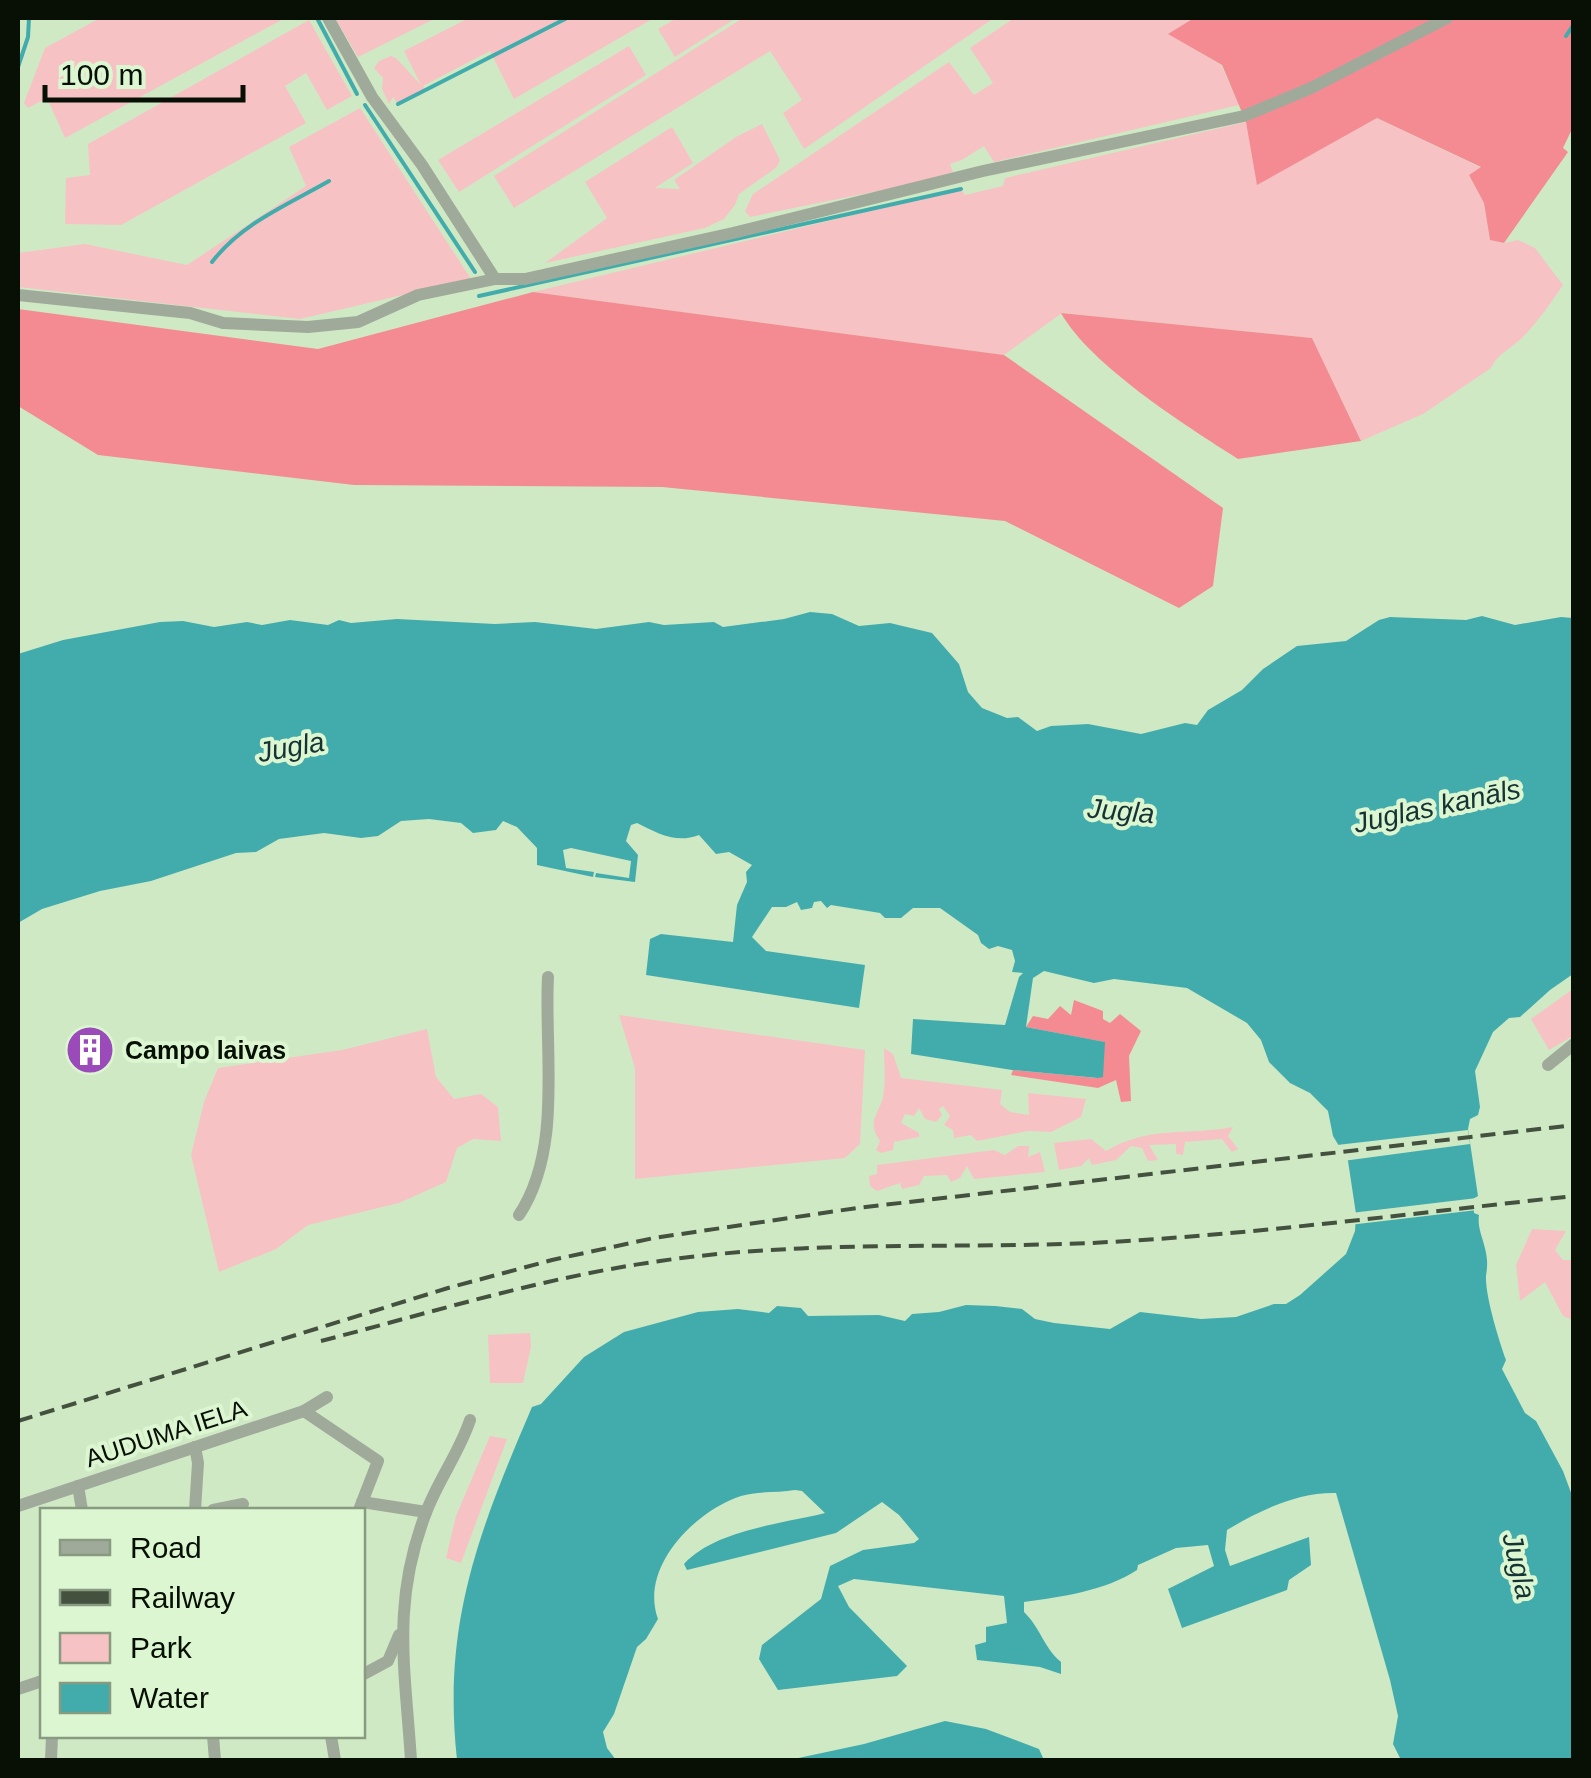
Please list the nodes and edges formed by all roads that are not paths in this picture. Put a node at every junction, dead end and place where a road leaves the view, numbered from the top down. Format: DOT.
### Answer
graph roads {
  1 [pos="328,18"];
  2 [pos="1448,18"];
  3 [pos="495,279"];
  4 [pos="18,295"];
  5 [pos="548,977"];
  6 [pos="1574,1044"];
  7 [pos="1548,1065"];
  8 [pos="519,1215"];
  9 [pos="327,1397"];
  10 [pos="304,1411"];
  11 [pos="470,1420"];
  12 [pos="196,1447"];
  13 [pos="78,1486"];
  14 [pos="249,1488"];
  15 [pos="18,1506"];
  16 [pos="361,1506"];
  17 [pos="242,1507"];
  18 [pos="82,1508"];
  19 [pos="195,1508"];
  20 [pos="426,1512"];
  21 [pos="401,1632"];
  22 [pos="365,1674"];
  23 [pos="411,1760"];
  1 -- 3 [label="street"];
  2 -- 3 [label="street"];
  3 -- 4 [label="street"];
  5 -- 8 [label="street"];
  6 -- 7 [label="street"];
  9 -- 10 [label="street, AUDUMA IELA"];
  10 -- 12 [label="street, AUDUMA IELA"];
  10 -- 16 [label="street"];
  11 -- 20 [label="street"];
  12 -- 13 [label="street, AUDUMA IELA"];
  12 -- 19 [label="street"];
  13 -- 15 [label="street, AUDUMA IELA"];
  13 -- 18 [label="street"];
  14 -- 17 [label="street"];
  16 -- 20 [label="street"];
  20 -- 21 [label="street"];
  21 -- 22 [label="street"];
  21 -- 23 [label="street"];
}
